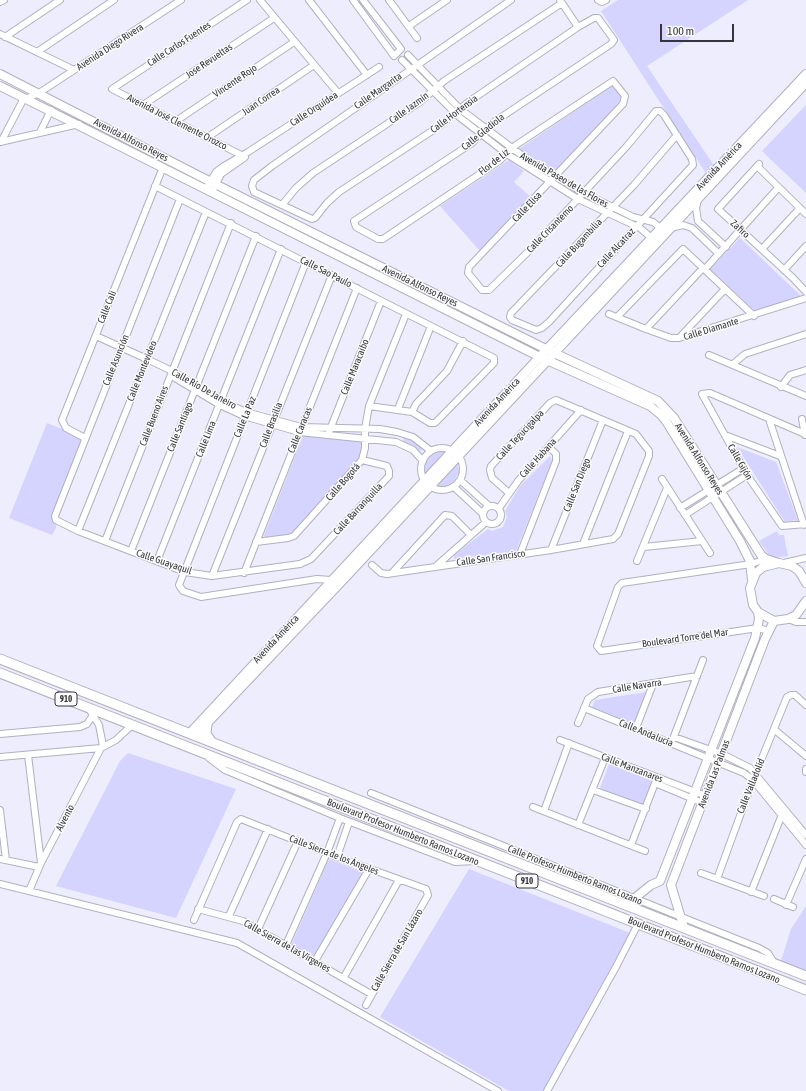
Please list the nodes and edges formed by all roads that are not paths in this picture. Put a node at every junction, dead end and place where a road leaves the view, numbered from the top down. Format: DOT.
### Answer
graph roads {
  1 [pos="4,0"];
  2 [pos="60,0"];
  3 [pos="114,0"];
  4 [pos="181,0"];
  5 [pos="247,0"];
  6 [pos="260,0"];
  7 [pos="309,0"];
  8 [pos="353,0"];
  9 [pos="363,0"];
  10 [pos="389,0"];
  11 [pos="446,0"];
  12 [pos="511,0"];
  13 [pos="0,2"];
  14 [pos="561,2"];
  15 [pos="274,18"];
  16 [pos="600,19"];
  17 [pos="409,26"];
  18 [pos="578,27"];
  19 [pos="2,35"];
  20 [pos="417,38"];
  21 [pos="294,42"];
  22 [pos="37,52"];
  23 [pos="408,55"];
  24 [pos="402,60"];
  25 [pos="416,64"];
  26 [pos="314,65"];
  27 [pos="379,67"];
  28 [pos="410,68"];
  29 [pos="74,70"];
  30 [pos="0,74"];
  31 [pos="806,74"];
  32 [pos="367,75"];
  33 [pos="609,82"];
  34 [pos="806,83"];
  35 [pos="0,86"];
  36 [pos="435,88"];
  37 [pos="112,89"];
  38 [pos="39,93"];
  39 [pos="338,93"];
  40 [pos="26,99"];
  41 [pos="143,105"];
  42 [pos="51,110"];
  43 [pos="458,111"];
  44 [pos="176,121"];
  45 [pos="79,124"];
  46 [pos="485,129"];
  47 [pos="40,132"];
  48 [pos="480,134"];
  49 [pos="677,135"];
  50 [pos="208,137"];
  51 [pos="1,142"];
  52 [pos="511,149"];
  53 [pos="507,154"];
  54 [pos="245,155"];
  55 [pos="727,163"];
  56 [pos="163,167"];
  57 [pos="719,172"];
  58 [pos="555,177"];
  59 [pos="550,182"];
  60 [pos="155,186"];
  61 [pos="211,186"];
  62 [pos="778,188"];
  63 [pos="584,193"];
  64 [pos="180,199"];
  65 [pos="578,199"];
  66 [pos="698,200"];
  67 [pos="282,205"];
  68 [pos="800,208"];
  69 [pos="610,210"];
  70 [pos="206,212"];
  71 [pos="806,214"];
  72 [pos="644,219"];
  73 [pos="698,221"];
  74 [pos="231,223"];
  75 [pos="636,226"];
  76 [pos="692,228"];
  77 [pos="666,230"];
  78 [pos="740,230"];
  79 [pos="712,234"];
  80 [pos="256,236"];
  81 [pos="378,239"];
  82 [pos="655,240"];
  83 [pos="705,241"];
  84 [pos="806,246"];
  85 [pos="726,247"];
  86 [pos="281,249"];
  87 [pos="762,249"];
  88 [pos="719,254"];
  89 [pos="306,262"];
  90 [pos="704,268"];
  91 [pos="784,270"];
  92 [pos="332,275"];
  93 [pos="357,288"];
  94 [pos="725,289"];
  95 [pos="489,290"];
  96 [pos="806,292"];
  97 [pos="806,298"];
  98 [pos="381,301"];
  99 [pos="406,314"];
  100 [pos="609,314"];
  101 [pos="754,316"];
  102 [pos="617,317"];
  103 [pos="431,326"];
  104 [pos="542,328"];
  105 [pos="646,329"];
  106 [pos="806,334"];
  107 [pos="95,337"];
  108 [pos="679,338"];
  109 [pos="463,341"];
  110 [pos="121,348"];
  111 [pos="546,349"];
  112 [pos="554,353"];
  113 [pos="709,355"];
  114 [pos="540,357"];
  115 [pos="147,360"];
  116 [pos="548,361"];
  117 [pos="733,364"];
  118 [pos="806,370"];
  119 [pos="171,373"];
  120 [pos="781,387"];
  121 [pos="196,388"];
  122 [pos="806,396"];
  123 [pos="221,403"];
  124 [pos="369,406"];
  125 [pos="398,409"];
  126 [pos="581,410"];
  127 [pos="412,412"];
  128 [pos="246,414"];
  129 [pos="769,419"];
  130 [pos="802,419"];
  131 [pos="603,420"];
  132 [pos="272,422"];
  133 [pos="300,429"];
  134 [pos="364,429"];
  135 [pos="329,431"];
  136 [pos="628,431"];
  137 [pos="398,432"];
  138 [pos="678,433"];
  139 [pos="725,435"];
  140 [pos="805,435"];
  141 [pos="365,437"];
  142 [pos="85,438"];
  143 [pos="396,442"];
  144 [pos="549,447"];
  145 [pos="431,451"];
  146 [pos="456,453"];
  147 [pos="780,456"];
  148 [pos="362,460"];
  149 [pos="423,461"];
  150 [pos="744,468"];
  151 [pos="747,475"];
  152 [pos="662,479"];
  153 [pos="460,480"];
  154 [pos="427,484"];
  155 [pos="454,487"];
  156 [pos="667,488"];
  157 [pos="470,489"];
  158 [pos="718,489"];
  159 [pos="509,493"];
  160 [pos="710,494"];
  161 [pos="464,496"];
  162 [pos="490,506"];
  163 [pos="499,508"];
  164 [pos="680,508"];
  165 [pos="483,514"];
  166 [pos="685,515"];
  167 [pos="57,522"];
  168 [pos="486,522"];
  169 [pos="805,525"];
  170 [pos="78,531"];
  171 [pos="471,535"];
  172 [pos="105,541"];
  173 [pos="702,541"];
  174 [pos="256,542"];
  175 [pos="583,544"];
  176 [pos="644,547"];
  177 [pos="131,550"];
  178 [pos="550,550"];
  179 [pos="710,553"];
  180 [pos="520,554"];
  181 [pos="806,558"];
  182 [pos="766,559"];
  183 [pos="157,561"];
  184 [pos="637,561"];
  185 [pos="782,563"];
  186 [pos="300,564"];
  187 [pos="751,564"];
  188 [pos="372,565"];
  189 [pos="435,567"];
  190 [pos="185,572"];
  191 [pos="244,573"];
  192 [pos="338,573"];
  193 [pos="392,573"];
  194 [pos="212,576"];
  195 [pos="344,579"];
  196 [pos="331,580"];
  197 [pos="752,580"];
  198 [pos="806,583"];
  199 [pos="806,601"];
  200 [pos="758,612"];
  201 [pos="788,619"];
  202 [pos="774,621"];
  203 [pos="806,622"];
  204 [pos="758,628"];
  205 [pos="769,631"];
  206 [pos="0,659"];
  207 [pos="703,660"];
  208 [pos="0,673"];
  209 [pos="697,676"];
  210 [pos="653,684"];
  211 [pos="806,705"];
  212 [pos="584,708"];
  213 [pos="91,712"];
  214 [pos="578,723"];
  215 [pos="207,724"];
  216 [pos="132,725"];
  217 [pos="636,728"];
  218 [pos="775,730"];
  219 [pos="0,734"];
  220 [pos="193,734"];
  221 [pos="560,740"];
  222 [pos="673,740"];
  223 [pos="171,741"];
  224 [pos="211,741"];
  225 [pos="569,743"];
  226 [pos="102,747"];
  227 [pos="204,752"];
  228 [pos="710,754"];
  229 [pos="28,755"];
  230 [pos="806,756"];
  231 [pos="0,757"];
  232 [pos="605,758"];
  233 [pos="721,758"];
  234 [pos="756,773"];
  235 [pos="752,780"];
  236 [pos="593,790"];
  237 [pos="371,793"];
  238 [pos="694,796"];
  239 [pos="704,800"];
  240 [pos="533,807"];
  241 [pos="646,809"];
  242 [pos="0,810"];
  243 [pos="544,811"];
  244 [pos="781,817"];
  245 [pos="340,818"];
  246 [pos="349,822"];
  247 [pos="578,825"];
  248 [pos="268,829"];
  249 [pos="806,835"];
  250 [pos="298,841"];
  251 [pos="631,845"];
  252 [pos="806,845"];
  253 [pos="645,851"];
  254 [pos="327,853"];
  255 [pos="336,857"];
  256 [pos="3,859"];
  257 [pos="806,859"];
  258 [pos="476,861"];
  259 [pos="40,865"];
  260 [pos="369,869"];
  261 [pos="560,869"];
  262 [pos="701,873"];
  263 [pos="556,878"];
  264 [pos="717,878"];
  265 [pos="399,880"];
  266 [pos="660,881"];
  267 [pos="0,884"];
  268 [pos="671,885"];
  269 [pos="29,891"];
  270 [pos="751,892"];
  271 [pos="428,895"];
  272 [pos="764,896"];
  273 [pos="634,898"];
  274 [pos="574,899"];
  275 [pos="774,899"];
  276 [pos="624,904"];
  277 [pos="786,905"];
  278 [pos="793,908"];
  279 [pos="198,909"];
  280 [pos="229,916"];
  281 [pos="682,917"];
  282 [pos="194,920"];
  283 [pos="638,924"];
  284 [pos="258,928"];
  285 [pos="684,928"];
  286 [pos="286,945"];
  287 [pos="315,962"];
  288 [pos="774,963"];
  289 [pos="768,976"];
  290 [pos="806,976"];
  291 [pos="344,977"];
  292 [pos="806,990"];
  293 [pos="371,994"];
  294 [pos="366,1005"];
  295 [pos="498,1091"];
  296 [pos="547,1091"];
  1 -- 13 [label="street"];
  2 -- 19 [label="street"];
  3 -- 22 [label="street"];
  4 -- 29 [label="street, Avenida Diego Rivera"];
  5 -- 37 [label="street, Calle Carlos Fuentes"];
  6 -- 15 [label="street"];
  7 -- 32 [label="street"];
  8 -- 9 [label="street"];
  10 -- 17 [label="street"];
  11 -- 17 [label="street"];
  12 -- 25 [label="street, Calle Margarita"];
  14 -- 18 [label="street"];
  14 -- 36 [label="street, Calle Jazmín"];
  15 -- 21 [label="street"];
  15 -- 41 [label="street, Jose Revueltas"];
  16 -- 18 [label="street, Calle Hortensia"];
  16 -- 46 [label="street, Calle Gladiola"];
  17 -- 20 [label="street"];
  18 -- 43 [label="street, Calle Hortensia"];
  19 -- 22 [label="street"];
  21 -- 26 [label="street"];
  21 -- 44 [label="street, Vincente Rojo"];
  22 -- 29 [label="street"];
  23 -- 25 [label="street"];
  24 -- 28 [label="street"];
  25 -- 28 [label="street, Calle Margarita"];
  25 -- 36 [label="street, Avenida Paseo de las Flores"];
  26 -- 39 [label="street"];
  26 -- 50 [label="street, Juan Correa"];
  27 -- 32 [label="street, Calle Orquídea"];
  28 -- 36 [label="street, Avenida Paseo de las Flores"];
  28 -- 67 [label="street, Calle Margarita"];
  29 -- 38 [label="street, Avenida Diego Rivera"];
  30 -- 38 [label="street, Avenida Alfonso Reyes"];
  31 -- 55 [label="street, Avenida América"];
  32 -- 39 [label="street, Calle Orquídea"];
  33 -- 52 [label="street, Flor de Liz"];
  33 -- 58 [label="street, Calle Elisa"];
  34 -- 55 [label="street, Avenida América"];
  35 -- 40 [label="street, Avenida Alfonso Reyes"];
  36 -- 43 [label="street, Avenida Paseo de las Flores"];
  36 -- 67 [label="street, Calle Jazmín"];
  37 -- 41 [label="street, Avenida José Clemente Orozco"];
  38 -- 40 [label="street, Avenida Diego Rivera"];
  38 -- 61 [label="street, Avenida Alfonso Reyes"];
  39 -- 54 [label="street, Calle Orquídea"];
  40 -- 42 [label="street, Avenida Alfonso Reyes"];
  40 -- 51 [label="street"];
  41 -- 44 [label="street, Avenida José Clemente Orozco"];
  42 -- 45 [label="street, Avenida Alfonso Reyes"];
  42 -- 47 [label="street"];
  43 -- 46 [label="street, Avenida Paseo de las Flores"];
  43 -- 48 [label="street, Avenida Paseo de las Flores"];
  43 -- 67 [label="street, Calle Hortensia"];
  44 -- 50 [label="street, Avenida José Clemente Orozco"];
  45 -- 47 [label="street"];
  45 -- 56 [label="street, Avenida Alfonso Reyes"];
  46 -- 48 [label="street, Calle Gladiola"];
  46 -- 52 [label="street, Avenida Paseo de las Flores"];
  47 -- 51 [label="street"];
  48 -- 53 [label="street, Avenida Paseo de las Flores"];
  48 -- 81 [label="street, Calle Gladiola"];
  49 -- 63 [label="street, Calle Crisantemo"];
  49 -- 69 [label="street, Calle Bugambilia"];
  49 -- 72 [label="street, Calle Alcatraz"];
  50 -- 54 [label="street, Avenida José Clemente Orozco"];
  52 -- 53 [label="street, Flor de Liz"];
  52 -- 58 [label="street, Avenida Paseo de las Flores"];
  53 -- 59 [label="street, Avenida Paseo de las Flores"];
  53 -- 81 [label="street, Flor de Liz"];
  54 -- 61 [label="street, Calle Orquídea"];
  55 -- 57 [label="street, Avenida América"];
  56 -- 60 [label="street, Calle Cali"];
  56 -- 61 [label="street, Avenida Alfonso Reyes"];
  57 -- 66 [label="street, Avenida América"];
  57 -- 77 [label="street, Avenida América"];
  58 -- 59 [label="street, Calle Elisa"];
  58 -- 63 [label="street, Avenida Paseo de las Flores"];
  59 -- 65 [label="street, Avenida Paseo de las Flores"];
  59 -- 95 [label="street, Calle Elisa"];
  60 -- 64 [label="street, Calle Sao Paulo"];
  60 -- 107 [label="street, Calle Cali"];
  61 -- 111 [label="street, Avenida Alfonso Reyes"];
  61 -- 114 [label="street, Avenida Alfonso Reyes"];
  62 -- 68 [label="street"];
  62 -- 78 [label="street"];
  62 -- 78 [label="street, Zafiro"];
  63 -- 65 [label="street, Calle Crisantemo"];
  63 -- 69 [label="street, Avenida Paseo de las Flores"];
  64 -- 70 [label="street, Calle Sao Paulo"];
  64 -- 110 [label="street, Calle Asunción"];
  65 -- 69 [label="street, Avenida Paseo de las Flores"];
  65 -- 95 [label="street, Calle Crisantemo"];
  66 -- 73 [label="street"];
  66 -- 77 [label="street, Avenida América"];
  68 -- 71 [label="street"];
  68 -- 87 [label="street"];
  69 -- 72 [label="street, Avenida Paseo de las Flores"];
  69 -- 75 [label="street, Avenida Paseo de las Flores"];
  69 -- 104 [label="street, Calle Bugambilia"];
  70 -- 74 [label="street, Calle Sao Paulo"];
  70 -- 115 [label="street, Calle Montevideo"];
  72 -- 75 [label="street, Calle Alcatraz"];
  72 -- 77 [label="street, Avenida Paseo de las Flores"];
  73 -- 76 [label="street"];
  73 -- 79 [label="street"];
  74 -- 80 [label="street, Calle Sao Paulo"];
  74 -- 119 [label="street, Calle Bueno Aires"];
  75 -- 82 [label="street, Avenida Paseo de las Flores"];
  75 -- 104 [label="street, Calle Alcatraz"];
  76 -- 77 [label="street"];
  76 -- 83 [label="street"];
  77 -- 82 [label="street, Avenida América"];
  78 -- 85 [label="street"];
  78 -- 87 [label="street, Zafiro"];
  79 -- 83 [label="street"];
  79 -- 85 [label="street"];
  80 -- 86 [label="street, Calle Sao Paulo"];
  80 -- 121 [label="street, Calle Santiago"];
  82 -- 111 [label="street, Avenida América"];
  82 -- 112 [label="street, Avenida América"];
  83 -- 88 [label="street"];
  84 -- 91 [label="street"];
  85 -- 88 [label="street"];
  86 -- 89 [label="street, Calle Sao Paulo"];
  86 -- 123 [label="street, Calle Lima"];
  87 -- 91 [label="street, Zafiro"];
  88 -- 90 [label="street"];
  89 -- 92 [label="street, Calle Sao Paulo"];
  89 -- 128 [label="street, Calle La Paz"];
  90 -- 94 [label="street"];
  90 -- 102 [label="street"];
  90 -- 105 [label="street"];
  91 -- 96 [label="street, Zafiro"];
  92 -- 93 [label="street, Calle Sao Paulo"];
  92 -- 132 [label="street, Calle Brasilia"];
  93 -- 98 [label="street, Calle Sao Paulo"];
  93 -- 133 [label="street, Calle Caracas"];
  94 -- 101 [label="street"];
  94 -- 108 [label="street"];
  97 -- 101 [label="street, Calle Diamante"];
  98 -- 99 [label="street, Calle Sao Paulo"];
  98 -- 135 [label="street, Calle Maracaibo"];
  99 -- 103 [label="street, Calle Sao Paulo"];
  99 -- 124 [label="street, Calle Bogotá"];
  100 -- 102 [label="street, Calle Diamante"];
  101 -- 108 [label="street, Calle Diamante"];
  102 -- 105 [label="street, Calle Diamante"];
  103 -- 109 [label="street, Calle Sao Paulo"];
  103 -- 125 [label="street"];
  105 -- 108 [label="street, Calle Diamante"];
  106 -- 117 [label="street"];
  107 -- 110 [label="street, Calle Río De Janeiro"];
  107 -- 142 [label="street, Calle Cali"];
  109 -- 127 [label="street"];
  109 -- 127 [label="street, Calle Sao Paulo"];
  110 -- 115 [label="street, Calle Río De Janeiro"];
  110 -- 142 [label="street, Calle Asunción"];
  111 -- 112 [label="street, Avenida Alfonso Reyes"];
  111 -- 114 [label="street, Avenida América"];
  112 -- 116 [label="street, Avenida América"];
  112 -- 138 [label="street, Avenida Alfonso Reyes"];
  113 -- 117 [label="street"];
  114 -- 116 [label="street, Avenida Alfonso Reyes"];
  114 -- 146 [label="street, Avenida América"];
  115 -- 119 [label="street, Calle Río De Janeiro"];
  115 -- 170 [label="street, Calle Montevideo"];
  116 -- 138 [label="street, Avenida Alfonso Reyes"];
  116 -- 146 [label="street, Avenida América"];
  117 -- 120 [label="street"];
  118 -- 120 [label="street"];
  119 -- 121 [label="street, Calle Río De Janeiro"];
  119 -- 172 [label="street, Calle Bueno Aires"];
  120 -- 122 [label="street"];
  121 -- 123 [label="street, Calle Río De Janeiro"];
  121 -- 177 [label="street, Calle Santiago"];
  123 -- 128 [label="street, Calle Río De Janeiro"];
  123 -- 183 [label="street, Calle Lima"];
  124 -- 125 [label="street"];
  124 -- 134 [label="street, Calle Bogotá"];
  125 -- 127 [label="street"];
  126 -- 131 [label="street"];
  126 -- 144 [label="street, Calle Habana"];
  126 -- 159 [label="street, Calle Tegucigalpa"];
  128 -- 132 [label="street, Calle Río De Janeiro"];
  128 -- 190 [label="street, Calle La Paz"];
  129 -- 139 [label="street, Calle Gijón"];
  129 -- 140 [label="street"];
  129 -- 147 [label="street"];
  130 -- 140 [label="street"];
  131 -- 136 [label="street"];
  131 -- 178 [label="street, Calle San Diego"];
  132 -- 133 [label="street, Calle Río De Janeiro"];
  132 -- 194 [label="street, Calle Brasilia"];
  133 -- 135 [label="street, Calle Río De Janeiro"];
  133 -- 174 [label="street, Calle Caracas"];
  134 -- 135 [label="street, Calle Río De Janeiro"];
  134 -- 137 [label="street, Calle Río De Janeiro"];
  134 -- 141 [label="street, Calle Bogotá"];
  135 -- 141 [label="street, Calle Río De Janeiro"];
  136 -- 175 [label="street"];
  136 -- 175 [label="street, Calle San Francisco"];
  137 -- 143 [label="street"];
  137 -- 145 [label="street, Calle Río De Janeiro"];
  138 -- 158 [label="street, Avenida Alfonso Reyes"];
  138 -- 160 [label="street, Avenida Alfonso Reyes"];
  139 -- 147 [label="street"];
  139 -- 150 [label="street, Calle Gijón"];
  141 -- 143 [label="street, Calle Río De Janeiro"];
  141 -- 148 [label="street, Calle Bogotá"];
  142 -- 167 [label="street, Calle Asunción"];
  143 -- 149 [label="street, Calle Río De Janeiro"];
  144 -- 159 [label="street, Calle Habana"];
  144 -- 180 [label="street"];
  145 -- 146 [label="street"];
  145 -- 149 [label="street"];
  146 -- 153 [label="street"];
  146 -- 154 [label="street, Avenida América"];
  147 -- 169 [label="street"];
  148 -- 174 [label="street, Calle Bogotá"];
  148 -- 186 [label="street, Calle Barranquilla"];
  149 -- 154 [label="street"];
  150 -- 151 [label="street, Calle Gijón"];
  150 -- 158 [label="street"];
  151 -- 158 [label="street"];
  151 -- 169 [label="street, Calle Gijón"];
  152 -- 156 [label="street"];
  153 -- 155 [label="street"];
  153 -- 157 [label="street"];
  154 -- 155 [label="street"];
  154 -- 192 [label="street, Avenida América"];
  154 -- 195 [label="street, Avenida América"];
  155 -- 161 [label="street"];
  156 -- 164 [label="street"];
  156 -- 176 [label="street"];
  157 -- 161 [label="street"];
  157 -- 162 [label="street"];
  158 -- 160 [label="street"];
  158 -- 182 [label="street, Avenida Alfonso Reyes"];
  159 -- 163 [label="street, Calle Habana"];
  160 -- 164 [label="street"];
  160 -- 166 [label="street"];
  160 -- 187 [label="street, Avenida Alfonso Reyes"];
  161 -- 165 [label="street"];
  162 -- 163 [label="street"];
  162 -- 165 [label="street"];
  163 -- 168 [label="street"];
  164 -- 166 [label="street"];
  165 -- 168 [label="street"];
  166 -- 173 [label="street"];
  167 -- 170 [label="street, Calle Guayaquil"];
  168 -- 171 [label="street"];
  170 -- 172 [label="street, Calle Guayaquil"];
  171 -- 189 [label="street"];
  171 -- 193 [label="street"];
  172 -- 177 [label="street, Calle Guayaquil"];
  173 -- 176 [label="street"];
  173 -- 179 [label="street"];
  174 -- 191 [label="street, Calle Caracas"];
  175 -- 178 [label="street, Calle San Francisco"];
  176 -- 184 [label="street"];
  177 -- 183 [label="street, Calle Guayaquil"];
  178 -- 180 [label="street, Calle San Francisco"];
  180 -- 189 [label="street, Calle San Francisco"];
  181 -- 185 [label="street"];
  182 -- 185 [label="street"];
  182 -- 187 [label="street"];
  183 -- 190 [label="street, Calle Guayaquil"];
  185 -- 197 [label="street"];
  185 -- 198 [label="street"];
  186 -- 191 [label="street, Calle Guayaquil"];
  187 -- 197 [label="street, Avenida Alfonso Reyes"];
  187 -- 204 [label="street, Boulevard Torre del Mar"];
  188 -- 193 [label="street, Calle San Francisco"];
  189 -- 193 [label="street, Calle San Francisco"];
  190 -- 194 [label="street, Calle Guayaquil"];
  190 -- 196 [label="street, Calle La Paz"];
  191 -- 194 [label="street, Calle Guayaquil"];
  192 -- 195 [label="street"];
  192 -- 196 [label="street, Avenida América"];
  195 -- 215 [label="street, Avenida América"];
  196 -- 220 [label="street, Avenida América"];
  197 -- 200 [label="street, Avenida Alfonso Reyes"];
  199 -- 201 [label="street"];
  200 -- 202 [label="street"];
  200 -- 204 [label="street, Avenida Las Palmas"];
  201 -- 202 [label="street"];
  201 -- 203 [label="street"];
  202 -- 205 [label="street, Avenida Las Palmas"];
  204 -- 205 [label="street, Boulevard Torre del Mar"];
  204 -- 228 [label="street, Avenida Las Palmas"];
  205 -- 233 [label="street, Avenida Las Palmas"];
  206 -- 220 [label="main road, Boulevard Profesor Humberto Ramos Lozano"];
  207 -- 209 [label="street"];
  208 -- 213 [label="main road, Boulevard Profesor Humberto Ramos Lozano / 910"];
  209 -- 210 [label="street, Calle Navarra"];
  209 -- 222 [label="street"];
  210 -- 212 [label="street, Calle Navarra"];
  210 -- 217 [label="street"];
  211 -- 218 [label="street, Calle Valladolid"];
  212 -- 214 [label="street, Calle Navarra"];
  212 -- 217 [label="street, Calle Andalucía"];
  213 -- 216 [label="main road, Boulevard Profesor Humberto Ramos Lozano / 910"];
  213 -- 219 [label="street"];
  213 -- 226 [label="street"];
  215 -- 220 [label="street, Avenida América"];
  215 -- 224 [label="main road"];
  216 -- 223 [label="main road, Boulevard Profesor Humberto Ramos Lozano / 910"];
  216 -- 226 [label="street"];
  217 -- 222 [label="street, Calle Andalucía"];
  218 -- 230 [label="street"];
  218 -- 234 [label="street, Calle Valladolid"];
  220 -- 223 [label="main road"];
  220 -- 224 [label="main road, Boulevard Profesor Humberto Ramos Lozano"];
  221 -- 225 [label="street, Calle Manzanares"];
  222 -- 228 [label="street, Calle Andalucía"];
  223 -- 227 [label="main road, Boulevard Profesor Humberto Ramos Lozano / 910"];
  224 -- 263 [label="main road, Boulevard Profesor Humberto Ramos Lozano"];
  225 -- 232 [label="street, Calle Manzanares"];
  225 -- 243 [label="street"];
  226 -- 229 [label="street"];
  226 -- 259 [label="street, Alvento"];
  227 -- 245 [label="street"];
  227 -- 258 [label="main road, Boulevard Profesor Humberto Ramos Lozano / 910"];
  228 -- 233 [label="street, Calle Andalucía"];
  228 -- 238 [label="street, Avenida Las Palmas"];
  229 -- 231 [label="street"];
  229 -- 259 [label="street"];
  232 -- 236 [label="street"];
  232 -- 238 [label="street, Calle Manzanares"];
  233 -- 234 [label="street"];
  233 -- 235 [label="street"];
  233 -- 239 [label="street, Avenida Las Palmas"];
  234 -- 235 [label="street, Calle Valladolid"];
  234 -- 249 [label="street"];
  235 -- 244 [label="street"];
  235 -- 264 [label="street, Calle Valladolid"];
  236 -- 241 [label="street"];
  236 -- 247 [label="street"];
  237 -- 261 [label="street, Calle Profesor Humberto Ramos Lozano"];
  238 -- 239 [label="street"];
  238 -- 241 [label="street, Calle Manzanares"];
  238 -- 266 [label="street, Avenida Las Palmas"];
  239 -- 268 [label="street, Avenida Las Palmas"];
  240 -- 243 [label="street"];
  241 -- 251 [label="street"];
  242 -- 256 [label="street"];
  243 -- 247 [label="street"];
  244 -- 252 [label="street"];
  244 -- 270 [label="street"];
  245 -- 246 [label="street"];
  245 -- 254 [label="street"];
  246 -- 255 [label="street"];
  246 -- 258 [label="street"];
  247 -- 251 [label="street"];
  248 -- 250 [label="street, Calle Sierra de los Ángeles"];
  248 -- 279 [label="street, Calle Sierra de los Ángeles"];
  248 -- 280 [label="street"];
  250 -- 254 [label="street, Calle Sierra de los Ángeles"];
  250 -- 284 [label="street"];
  251 -- 253 [label="street"];
  254 -- 255 [label="street, Calle Sierra de los Ángeles"];
  254 -- 286 [label="street"];
  255 -- 260 [label="street, Calle Sierra de los Ángeles"];
  256 -- 259 [label="street"];
  257 -- 277 [label="street"];
  258 -- 274 [label="main road, Boulevard Profesor Humberto Ramos Lozano / 910"];
  259 -- 269 [label="street, Alvento"];
  260 -- 265 [label="street, Calle Sierra de los Ángeles"];
  260 -- 287 [label="street"];
  261 -- 263 [label="street"];
  261 -- 273 [label="street, Calle Profesor Humberto Ramos Lozano"];
  262 -- 264 [label="street"];
  263 -- 276 [label="main road, Boulevard Profesor Humberto Ramos Lozano"];
  264 -- 270 [label="street"];
  265 -- 271 [label="street, Calle Sierra de los Ángeles"];
  265 -- 291 [label="street"];
  266 -- 268 [label="street"];
  266 -- 273 [label="street"];
  267 -- 269 [label="street"];
  268 -- 281 [label="street"];
  269 -- 295 [label="street"];
  270 -- 272 [label="street"];
  271 -- 293 [label="street, Calle Sierra de San Lázaro"];
  273 -- 276 [label="street"];
  273 -- 281 [label="street, Calle Profesor Humberto Ramos Lozano"];
  274 -- 276 [label="main road"];
  274 -- 283 [label="main road, Boulevard Profesor Humberto Ramos Lozano / 910"];
  275 -- 277 [label="street"];
  276 -- 285 [label="main road, Boulevard Profesor Humberto Ramos Lozano"];
  277 -- 278 [label="street"];
  279 -- 280 [label="street, Calle Sierra de las Vírgenes"];
  279 -- 282 [label="street"];
  280 -- 284 [label="street, Calle Sierra de las Vírgenes"];
  281 -- 285 [label="street"];
  281 -- 288 [label="street, Calle Profesor Humberto Ramos Lozano"];
  283 -- 289 [label="main road, Boulevard Profesor Humberto Ramos Lozano / 910"];
  283 -- 296 [label="street"];
  284 -- 286 [label="street, Calle Sierra de las Vírgenes"];
  285 -- 288 [label="main road, Boulevard Profesor Humberto Ramos Lozano"];
  286 -- 287 [label="street, Calle Sierra de las Vírgenes"];
  287 -- 291 [label="street, Calle Sierra de las Vírgenes"];
  288 -- 289 [label="main road"];
  288 -- 290 [label="main road, Boulevard Profesor Humberto Ramos Lozano"];
  289 -- 292 [label="main road, Boulevard Profesor Humberto Ramos Lozano / 910"];
  291 -- 293 [label="street, Calle Sierra de las Vírgenes"];
  293 -- 294 [label="street, Calle Sierra de San Lázaro"];
}
